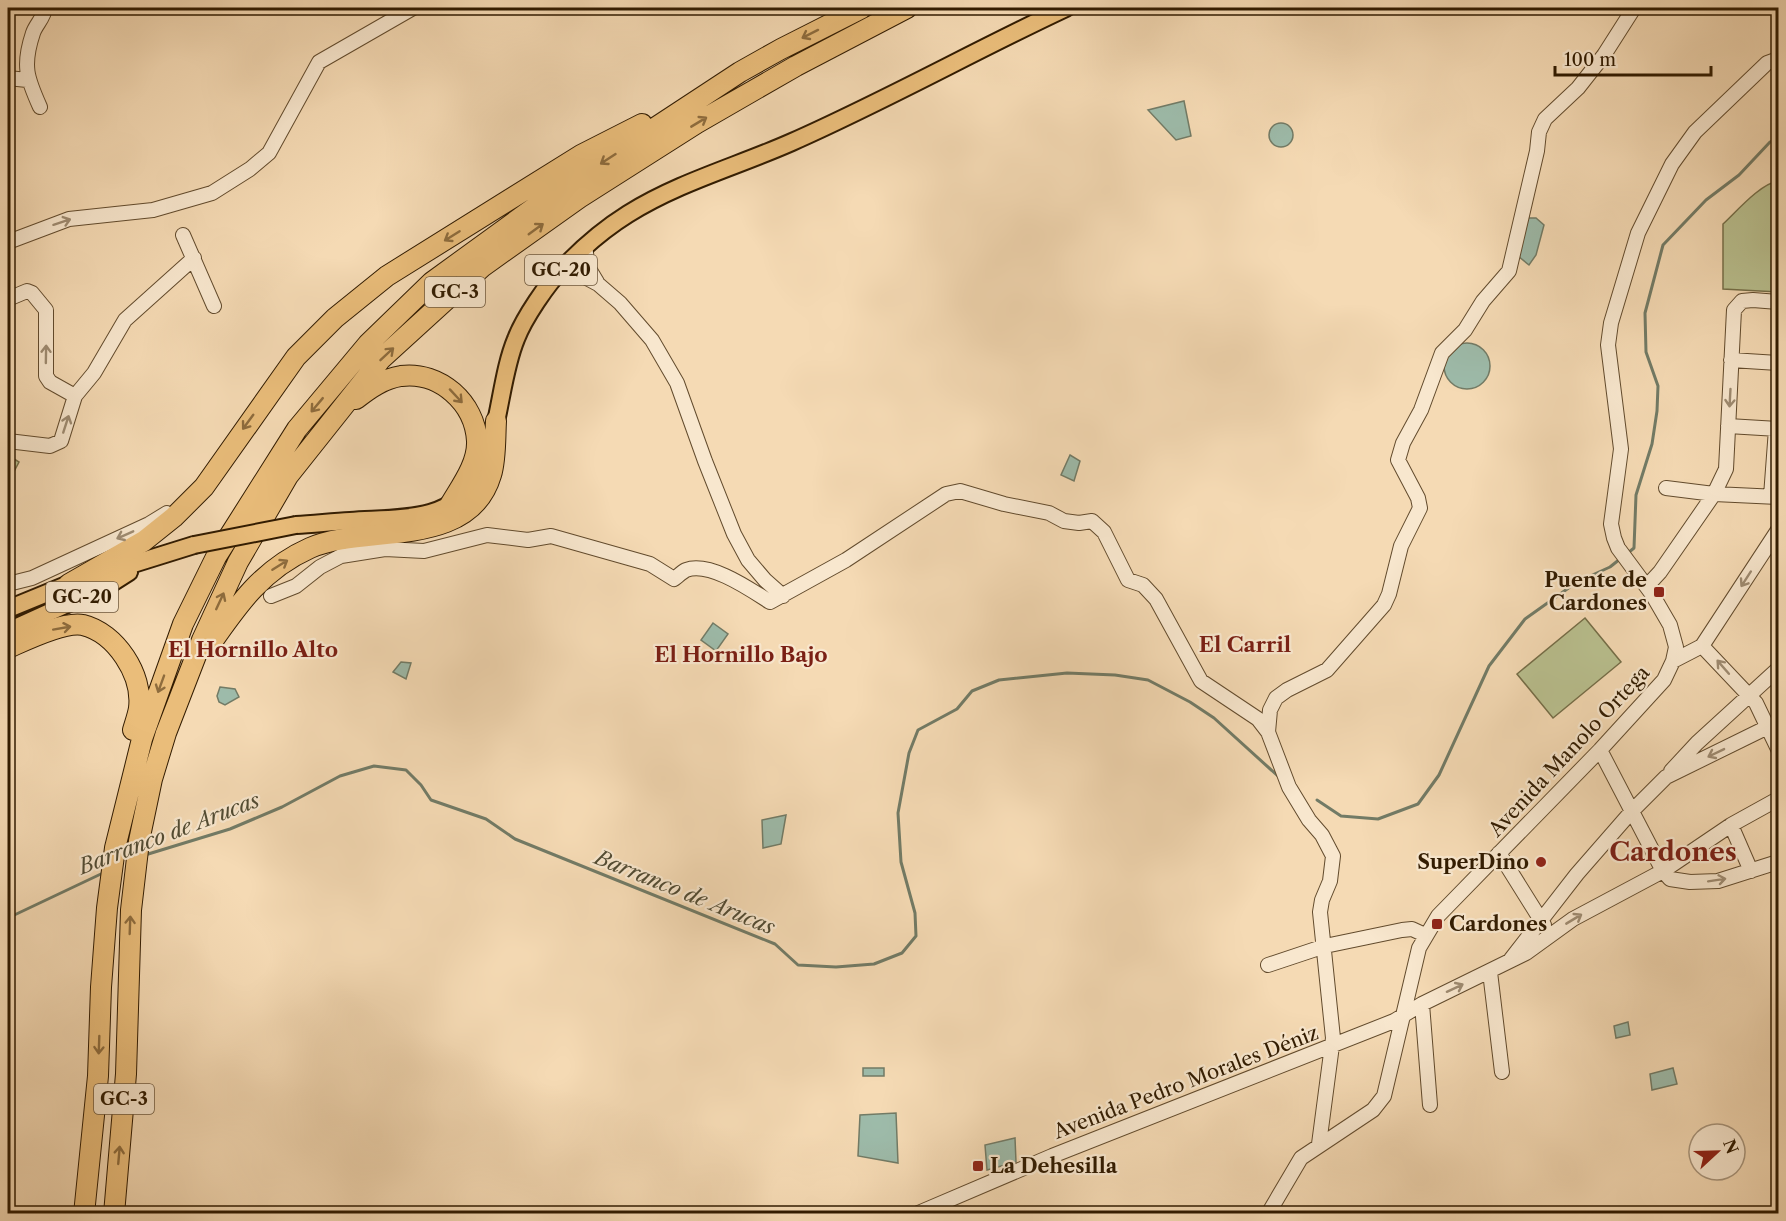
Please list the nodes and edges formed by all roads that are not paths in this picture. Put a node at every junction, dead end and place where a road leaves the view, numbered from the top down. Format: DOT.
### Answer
graph roads {
  1 [pos="45,8"];
  2 [pos="413,8"];
  3 [pos="862,8"];
  4 [pos="907,8"];
  5 [pos="1066,8"];
  6 [pos="1634,8"];
  7 [pos="1779,59"];
  8 [pos="740,72"];
  9 [pos="8,78"];
  10 [pos="27,80"];
  11 [pos="40,107"];
  12 [pos="183,235"];
  13 [pos="8,242"];
  14 [pos="585,246"];
  15 [pos="194,258"];
  16 [pos="560,271"];
  17 [pos="598,284"];
  18 [pos="8,299"];
  19 [pos="1779,302"];
  20 [pos="214,306"];
  21 [pos="1731,360"];
  22 [pos="1779,363"];
  23 [pos="75,396"];
  24 [pos="333,418"];
  25 [pos="496,421"];
  26 [pos="1728,426"];
  27 [pos="1777,429"];
  28 [pos="8,441"];
  29 [pos="1666,488"];
  30 [pos="1714,494"];
  31 [pos="1775,496"];
  32 [pos="194,497"];
  33 [pos="450,505"];
  34 [pos="1779,530"];
  35 [pos="154,558"];
  36 [pos="8,584"];
  37 [pos="69,584"];
  38 [pos="1647,586"];
  39 [pos="271,596"];
  40 [pos="783,596"];
  41 [pos="8,609"];
  42 [pos="8,631"];
  43 [pos="1702,646"];
  44 [pos="8,648"];
  45 [pos="1673,661"];
  46 [pos="1779,669"];
  47 [pos="189,674"];
  48 [pos="1749,697"];
  49 [pos="1773,725"];
  50 [pos="1268,732"];
  51 [pos="136,740"];
  52 [pos="1779,749"];
  53 [pos="1600,750"];
  54 [pos="1666,777"];
  55 [pos="1779,799"];
  56 [pos="1632,811"];
  57 [pos="1731,825"];
  58 [pos="1499,853"];
  59 [pos="1779,862"];
  60 [pos="1663,871"];
  61 [pos="1751,871"];
  62 [pos="1541,919"];
  63 [pos="1425,935"];
  64 [pos="1550,935"];
  65 [pos="1325,946"];
  66 [pos="1508,963"];
  67 [pos="1268,965"];
  68 [pos="1490,972"];
  69 [pos="1422,1004"];
  70 [pos="1403,1015"];
  71 [pos="1376,1028"];
  72 [pos="1397,1042"];
  73 [pos="1332,1046"];
  74 [pos="1502,1072"];
  75 [pos="1430,1105"];
  76 [pos="1319,1144"];
  77 [pos="84,1214"];
  78 [pos="114,1214"];
  79 [pos="916,1214"];
  80 [pos="1268,1214"];
  1 -- 10 [label="street"];
  13 -- 2 [label="street, one-way"];
  3 -- 8 [label="highway, GC-3, one-way"];
  24 -- 4 [label="highway, GC-3, one-way"];
  5 -- 14 [label="main road, GC-20"];
  6 -- 50 [label="street"];
  7 -- 38 [label="street, Avenida Manolo Ortega"];
  8 -- 32 [label="highway, one-way"];
  8 -- 51 [label="highway, GC-3, one-way"];
  9 -- 10 [label="street"];
  10 -- 11 [label="street"];
  12 -- 15 [label="street"];
  14 -- 16 [label="main road, GC-20"];
  14 -- 17 [label="street"];
  15 -- 20 [label="street"];
  15 -- 23 [label="street"];
  16 -- 17 [label="street"];
  16 -- 25 [label="main road, GC-20"];
  17 -- 40 [label="street"];
  23 -- 18 [label="street, one-way"];
  19 -- 21 [label="street"];
  21 -- 22 [label="street"];
  21 -- 26 [label="street, one-way"];
  28 -- 23 [label="street, one-way"];
  24 -- 33 [label="highway, one-way"];
  47 -- 24 [label="highway, GC-3, one-way"];
  25 -- 33 [label="main road, GC-20"];
  47 -- 25 [label="highway, one-way"];
  26 -- 27 [label="street"];
  26 -- 30 [label="street"];
  27 -- 31 [label="street"];
  29 -- 30 [label="street"];
  30 -- 31 [label="street"];
  30 -- 38 [label="street"];
  32 -- 36 [label="street, one-way"];
  32 -- 37 [label="highway"];
  33 -- 35 [label="main road, GC-20, bridge"];
  34 -- 43 [label="street, one-way"];
  35 -- 37 [label="main road, GC-20"];
  35 -- 42 [label="main road, GC-20"];
  37 -- 41 [label="main road, GC-20"];
  38 -- 45 [label="street, Avenida Manolo Ortega"];
  39 -- 40 [label="street"];
  40 -- 50 [label="street"];
  43 -- 45 [label="street"];
  48 -- 43 [label="street, one-way"];
  44 -- 51 [label="highway, one-way"];
  45 -- 53 [label="street, Avenida Manolo Ortega"];
  46 -- 48 [label="street"];
  78 -- 47 [label="highway, GC-3, one-way"];
  48 -- 49 [label="street"];
  48 -- 54 [label="street"];
  49 -- 52 [label="street"];
  49 -- 54 [label="street, one-way"];
  50 -- 65 [label="street"];
  51 -- 77 [label="highway, GC-3, one-way"];
  53 -- 56 [label="street"];
  53 -- 58 [label="street, Avenida Manolo Ortega"];
  54 -- 56 [label="street"];
  55 -- 57 [label="street, Avenida Pedro Morales Déniz"];
  56 -- 60 [label="street"];
  56 -- 62 [label="street"];
  57 -- 60 [label="street, Avenida Pedro Morales Déniz"];
  57 -- 61 [label="street"];
  58 -- 62 [label="street"];
  58 -- 63 [label="street, Avenida Manolo Ortega"];
  59 -- 61 [label="street"];
  60 -- 61 [label="street, one-way"];
  64 -- 60 [label="street, Avenida Pedro Morales Déniz, one-way"];
  62 -- 64 [label="street"];
  62 -- 66 [label="street"];
  63 -- 65 [label="street"];
  63 -- 70 [label="street, Avenida Manolo Ortega"];
  64 -- 66 [label="street, Avenida Pedro Morales Déniz"];
  65 -- 67 [label="street"];
  65 -- 73 [label="street"];
  66 -- 68 [label="street, Avenida Pedro Morales Déniz"];
  69 -- 68 [label="street, Avenida Pedro Morales Déniz, one-way"];
  68 -- 74 [label="street"];
  69 -- 70 [label="street, Avenida Pedro Morales Déniz"];
  69 -- 75 [label="street"];
  70 -- 71 [label="street, Avenida Pedro Morales Déniz"];
  70 -- 72 [label="street, Avenida Manolo Ortega"];
  71 -- 72 [label="street"];
  71 -- 73 [label="street, Avenida Pedro Morales Déniz"];
  72 -- 76 [label="street, Avenida Manolo Ortega"];
  73 -- 76 [label="street"];
  73 -- 79 [label="street, Avenida Pedro Morales Déniz"];
  76 -- 80 [label="street, Avenida Manolo Ortega"];
}
